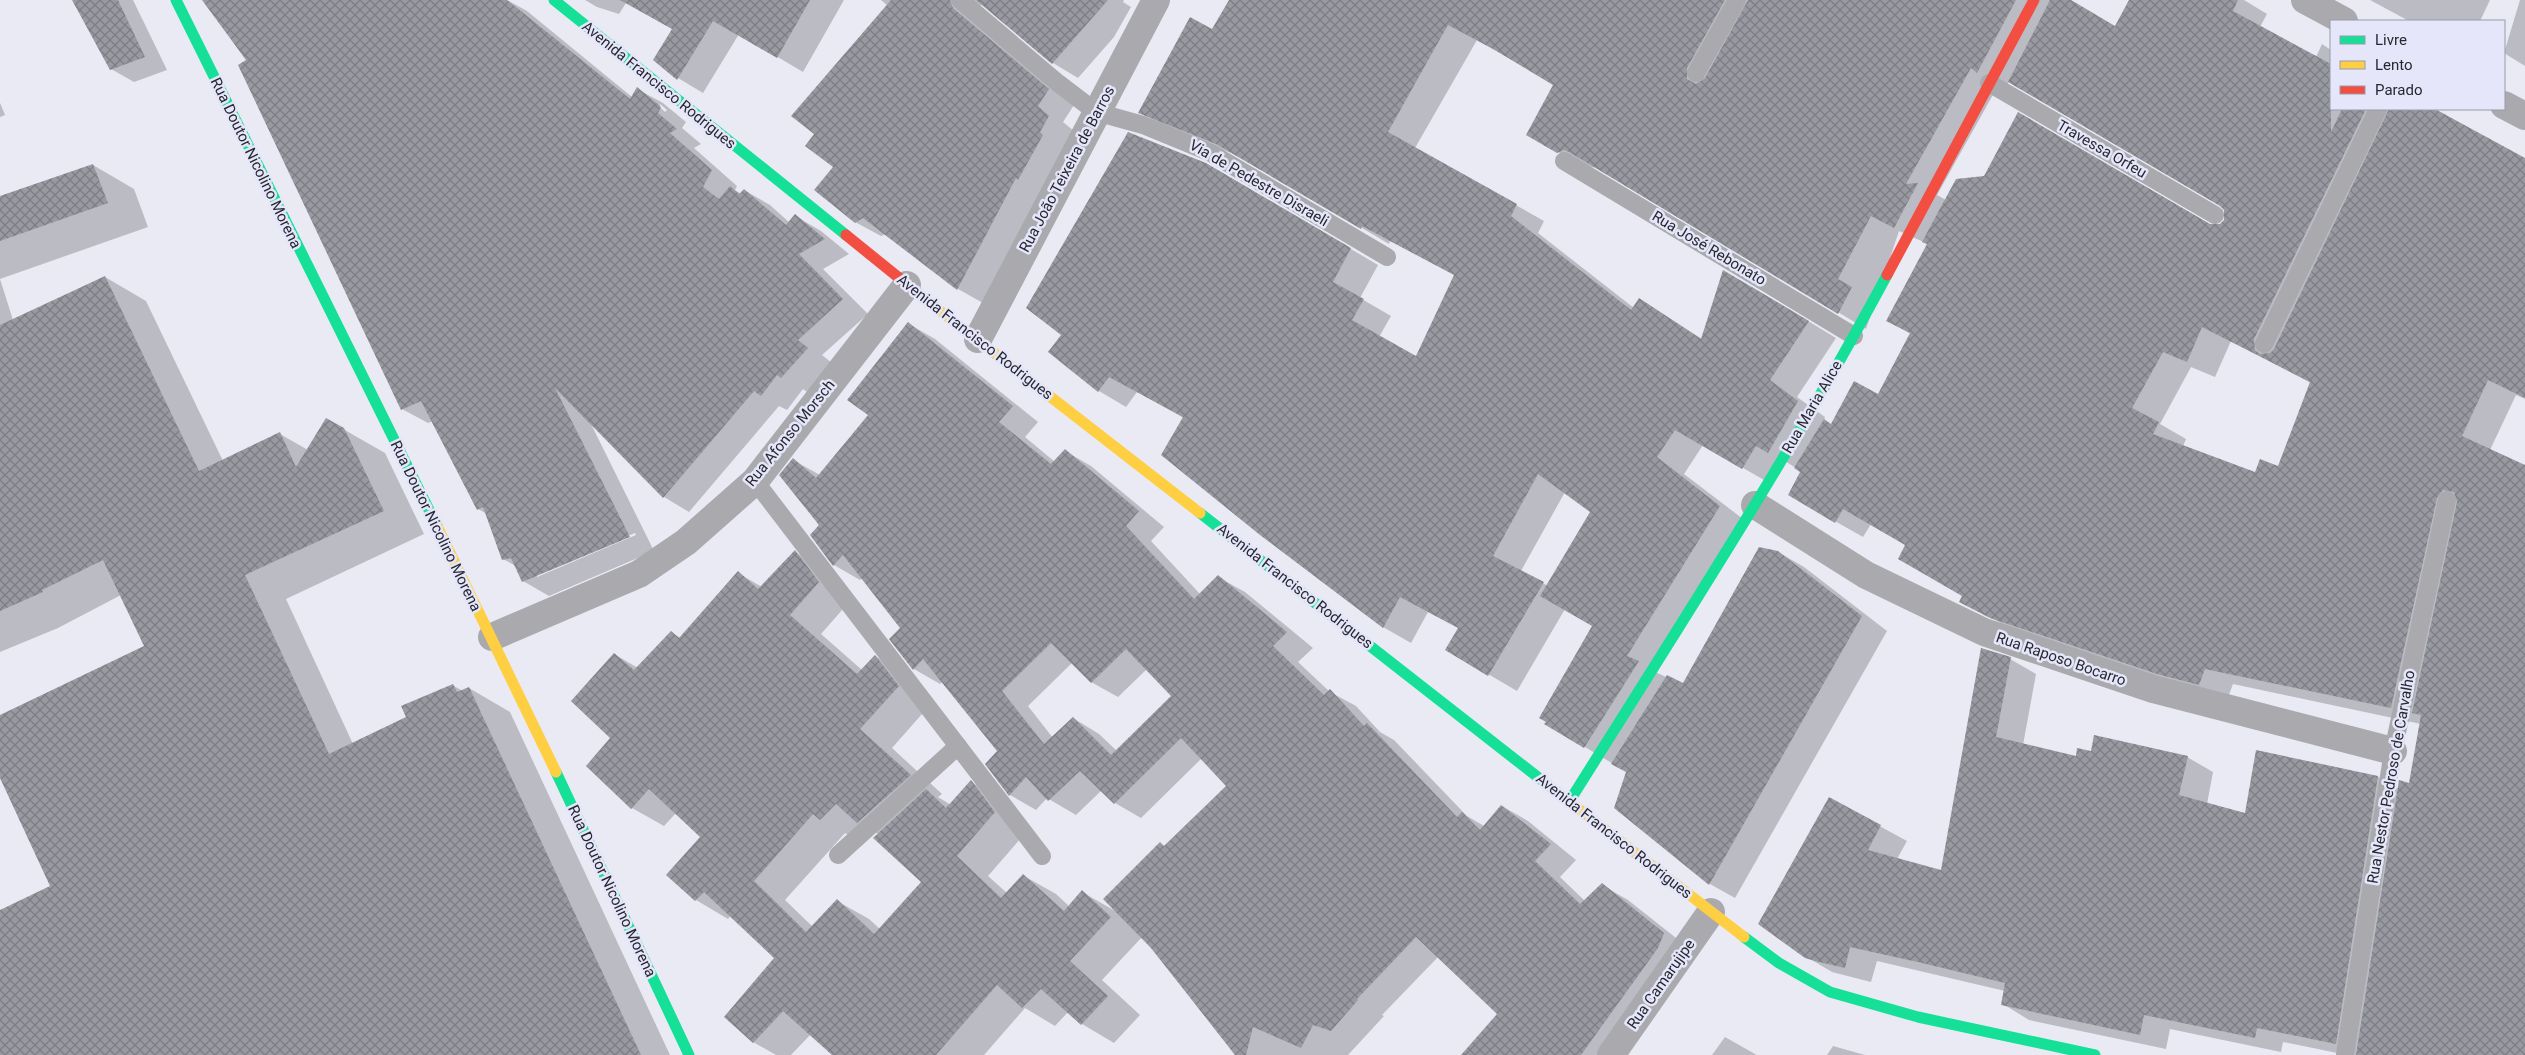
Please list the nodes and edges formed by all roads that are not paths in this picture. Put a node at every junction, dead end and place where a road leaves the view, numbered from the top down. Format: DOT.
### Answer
graph roads {
  1 [pos="176,0"];
  2 [pos="554,0"];
  3 [pos="960,0"];
  4 [pos="1156,0"];
  5 [pos="1737,0"];
  6 [pos="2034,0"];
  7 [pos="2313,2"];
  8 [pos="2342,20"];
  9 [pos="1696,73"];
  10 [pos="1989,83"];
  11 [pos="2505,105"];
  12 [pos="2378,110"];
  13 [pos="1096,112"];
  14 [pos="2525,116"];
  15 [pos="1564,161"];
  16 [pos="2215,215"];
  17 [pos="1387,257"];
  18 [pos="907,285"];
  19 [pos="1854,336"];
  20 [pos="978,339"];
  21 [pos="2264,344"];
  22 [pos="755,480"];
  23 [pos="2447,500"];
  24 [pos="1755,505"];
  25 [pos="492,637"];
  26 [pos="958,746"];
  27 [pos="2393,750"];
  28 [pos="1570,802"];
  29 [pos="838,855"];
  30 [pos="1042,856"];
  31 [pos="1711,912"];
  32 [pos="2033,1048"];
  33 [pos="689,1055"];
  34 [pos="1611,1055"];
  35 [pos="2095,1055"];
  36 [pos="2345,1055"];
  1 -- 25 [label="street, Rua Doutor Nicolino Morena"];
  2 -- 18 [label="street, Avenida Francisco Rodrigues"];
  3 -- 13 [label="lane"];
  4 -- 13 [label="street, Rua João Teixeira de Barros"];
  5 -- 9 [label="lane"];
  6 -- 10 [label="street, Rua Maria Alice"];
  7 -- 8 [label="street"];
  10 -- 16 [label="lane, Travessa Orfeu"];
  10 -- 19 [label="street, Rua Maria Alice"];
  11 -- 14 [label="street"];
  12 -- 21 [label="lane"];
  13 -- 17 [label="lane, Via de Pedestre Disraeli"];
  13 -- 20 [label="street, Rua João Teixeira de Barros"];
  15 -- 19 [label="lane, Rua José Rebonato"];
  18 -- 20 [label="street, Avenida Francisco Rodrigues"];
  18 -- 22 [label="street, Rua Afonso Morsch"];
  19 -- 24 [label="street, Rua Maria Alice"];
  20 -- 28 [label="street, Avenida Francisco Rodrigues"];
  22 -- 25 [label="street, Rua Afonso Morsch"];
  22 -- 26 [label="lane"];
  23 -- 27 [label="lane, Rua Nestor Pedroso de Carvalho"];
  24 -- 27 [label="street, Rua Raposo Bocarro"];
  24 -- 28 [label="street, Rua Maria Alice"];
  25 -- 33 [label="street, Rua Doutor Nicolino Morena"];
  26 -- 29 [label="lane"];
  26 -- 30 [label="lane"];
  27 -- 36 [label="lane, Rua Nestor Pedroso de Carvalho"];
  28 -- 31 [label="street, Avenida Francisco Rodrigues"];
  31 -- 32 [label="street, Avenida Francisco Rodrigues"];
  31 -- 34 [label="street, Rua Camarujipe"];
  32 -- 35 [label="street, Avenida Francisco Rodrigues"];
}
